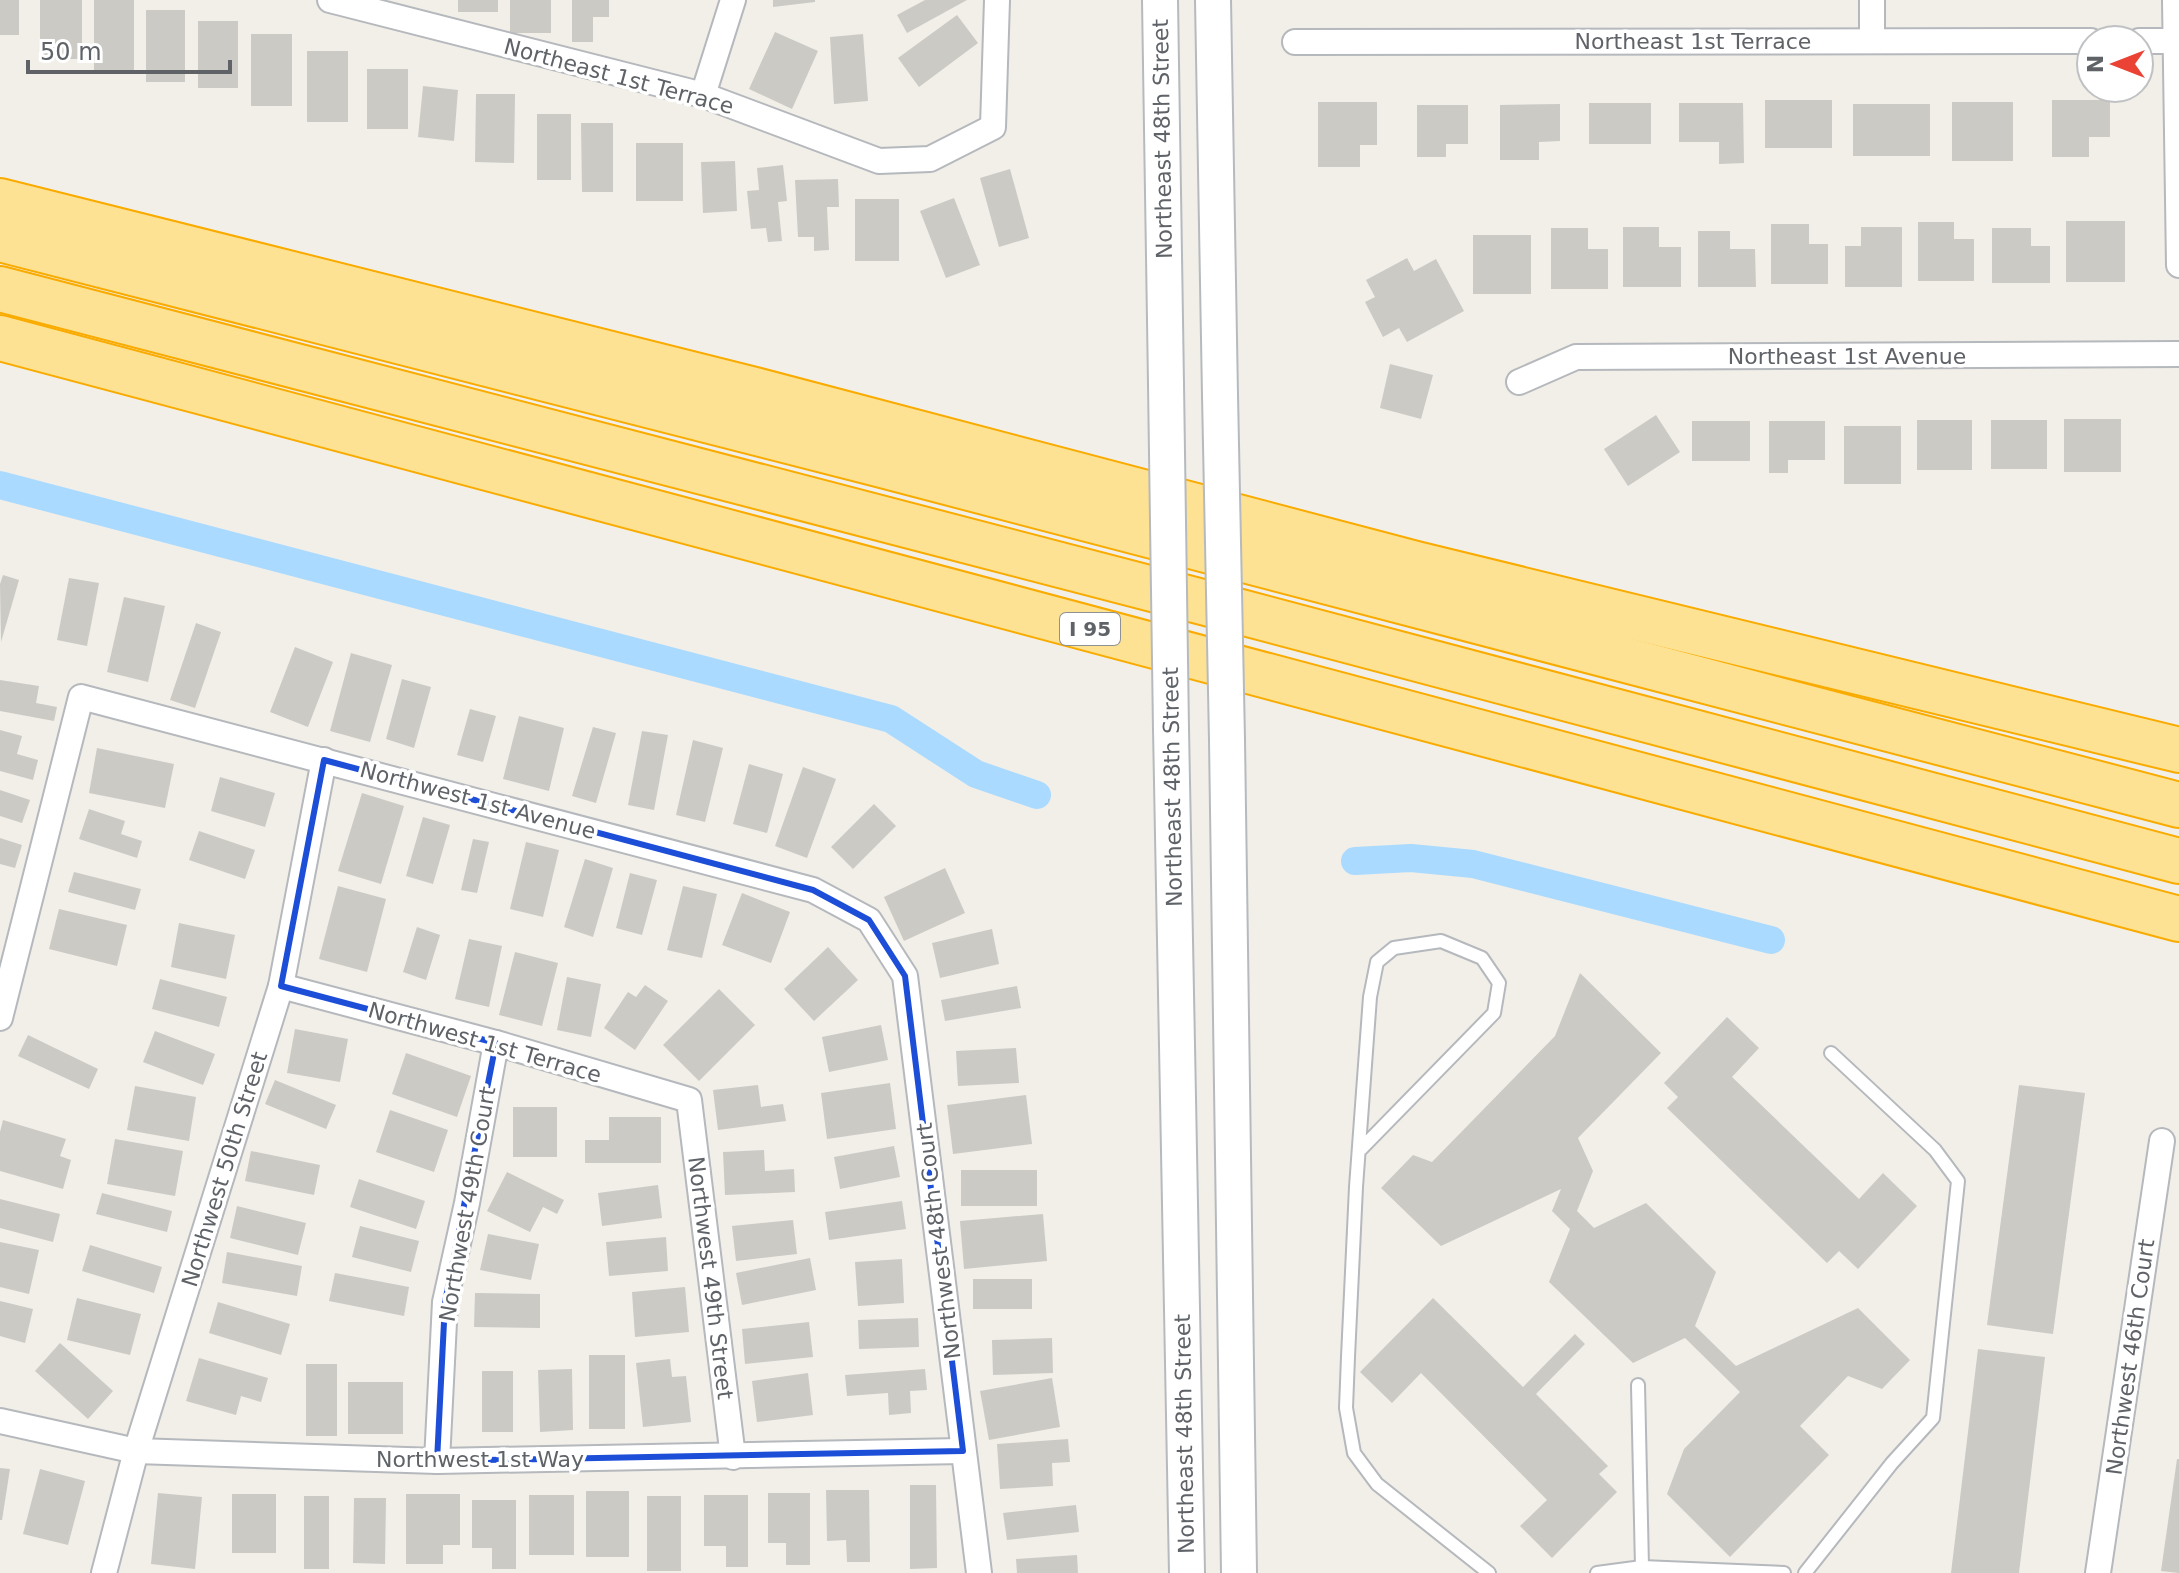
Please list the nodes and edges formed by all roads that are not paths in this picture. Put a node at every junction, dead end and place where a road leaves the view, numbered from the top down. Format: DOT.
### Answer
graph roads {
  1 [pos="330,0"];
  2 [pos="733,0"];
  3 [pos="997,0"];
  4 [pos="1160,0"];
  5 [pos="1213,0"];
  6 [pos="1872,0"];
  7 [pos="2175,0"];
  8 [pos="1872,41"];
  9 [pos="2075,41"];
  10 [pos="2155,41"];
  11 [pos="2177,41"];
  12 [pos="1295,42"];
  13 [pos="703,95"];
  14 [pos="0,201"];
  15 [pos="0,239"];
  16 [pos="2179,265"];
  17 [pos="0,289"];
  18 [pos="0,338"];
  19 [pos="2179,354"];
  20 [pos="1519,382"];
  21 [pos="2179,750"];
  22 [pos="324,760"];
  23 [pos="2179,805"];
  24 [pos="2179,861"];
  25 [pos="2179,919"];
  26 [pos="869,920"];
  27 [pos="281,986"];
  28 [pos="0,1018"];
  29 [pos="496,1043"];
  30 [pos="1831,1053"];
  31 [pos="689,1100"];
  32 [pos="2162,1141"];
  33 [pos="1361,1149"];
  34 [pos="1638,1385"];
  35 [pos="0,1421"];
  36 [pos="136,1451"];
  37 [pos="963,1451"];
  38 [pos="733,1457"];
  39 [pos="437,1461"];
  40 [pos="1642,1567"];
  41 [pos="1602,1572"];
  42 [pos="104,1573"];
  43 [pos="979,1573"];
  44 [pos="1187,1573"];
  45 [pos="1239,1573"];
  46 [pos="1489,1573"];
  47 [pos="1784,1573"];
  48 [pos="1805,1573"];
  49 [pos="2098,1573"];
  1 -- 13 [label="street, Northeast 1st Terrace"];
  2 -- 13 [label="street"];
  3 -- 13 [label="street, Northeast 1st Terrace"];
  4 -- 44 [label="main road, Northeast 48th Street, bridge"];
  5 -- 45 [label="main road, bridge"];
  6 -- 8 [label="street"];
  7 -- 11 [label="street"];
  8 -- 9 [label="street, Northeast 1st Terrace"];
  8 -- 12 [label="street, Northeast 1st Terrace"];
  10 -- 11 [label="street"];
  11 -- 16 [label="street"];
  14 -- 21 [label="highway"];
  15 -- 23 [label="highway"];
  17 -- 24 [label="highway"];
  18 -- 25 [label="highway, I 95"];
  19 -- 20 [label="street, Northeast 1st Avenue"];
  22 -- 26 [label="street, Northwest 1st Avenue"];
  22 -- 27 [label="street, Northwest 50th Street"];
  22 -- 28 [label="street, Northwest 1st Avenue"];
  26 -- 37 [label="street, Northwest 48th Court"];
  27 -- 29 [label="street, Northwest 1st Terrace"];
  27 -- 36 [label="street, Northwest 50th Street"];
  29 -- 31 [label="street, Northwest 1st Terrace"];
  29 -- 39 [label="street, Northwest 49th Court"];
  30 -- 48 [label="lane"];
  31 -- 38 [label="street, Northwest 49th Street"];
  32 -- 49 [label="street, Northwest 46th Court"];
  33 -- 33 [label="lane"];
  33 -- 46 [label="lane"];
  34 -- 40 [label="lane"];
  35 -- 36 [label="street, Northwest 1st Way"];
  36 -- 39 [label="street, Northwest 1st Way"];
  36 -- 42 [label="street, Northwest 50th Street"];
  37 -- 38 [label="street, Northwest 1st Way"];
  37 -- 43 [label="street, Northwest 48th Court"];
  38 -- 39 [label="street, Northwest 1st Way"];
  40 -- 41 [label="lane"];
  40 -- 47 [label="lane"];
}
